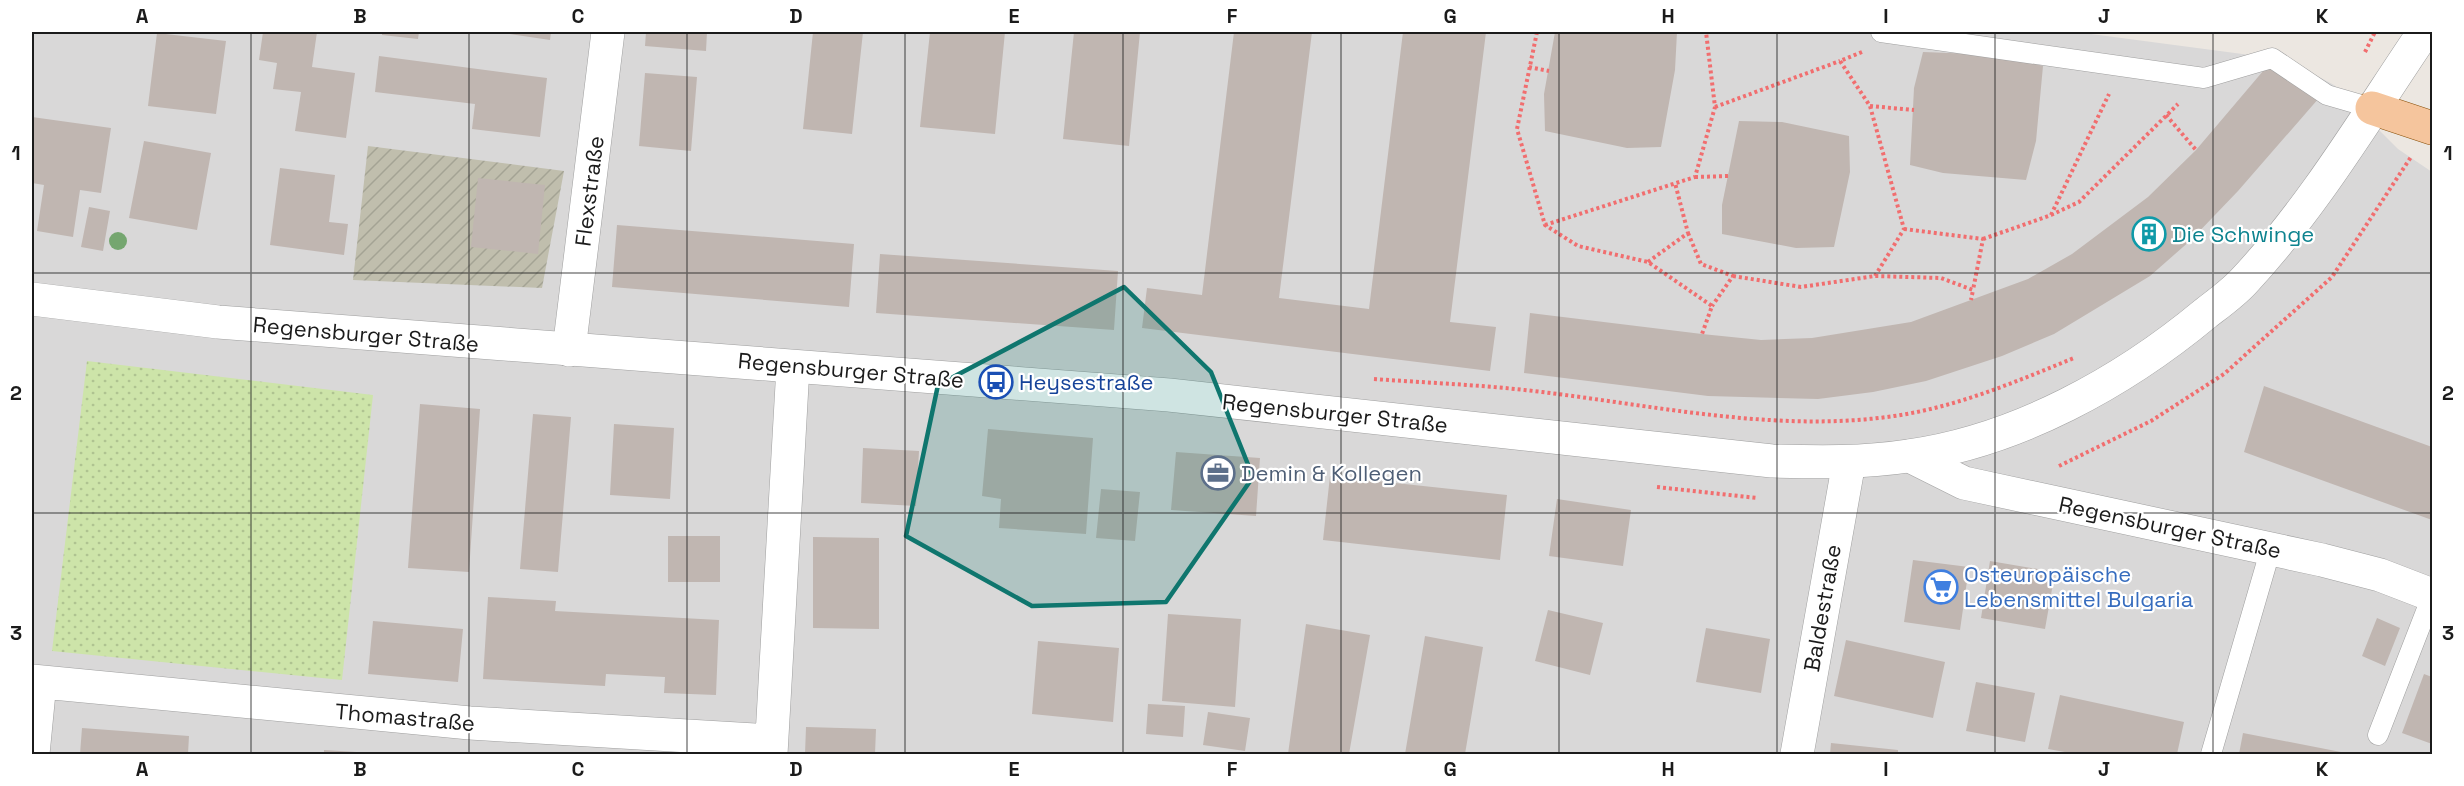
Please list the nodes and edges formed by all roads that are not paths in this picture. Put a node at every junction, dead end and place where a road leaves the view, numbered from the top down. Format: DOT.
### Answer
graph roads {
  1 [pos="608,32"];
  2 [pos="1881,32"];
  3 [pos="2424,32"];
  4 [pos="2372,108"];
  5 [pos="2433,128"];
  6 [pos="32,299"];
  7 [pos="569,350"];
  8 [pos="793,367"];
  9 [pos="1910,456"];
  10 [pos="1849,462"];
  11 [pos="2271,548"];
  12 [pos="2433,595"];
  13 [pos="36,682"];
  14 [pos="2378,735"];
  15 [pos="771,748"];
  16 [pos="33,754"];
  17 [pos="1797,754"];
  18 [pos="2211,754"];
  1 -- 7 [label="street, Flexstraße"];
  2 -- 4 [label="lane"];
  3 -- 4 [label="street, Regensburger Straße"];
  4 -- 5 [label="main road"];
  4 -- 9 [label="street, Regensburger Straße"];
  6 -- 7 [label="street, Regensburger Straße"];
  7 -- 8 [label="street, Regensburger Straße"];
  8 -- 10 [label="street, Regensburger Straße"];
  8 -- 15 [label="street"];
  9 -- 10 [label="street, Regensburger Straße"];
  9 -- 11 [label="street, Regensburger Straße"];
  10 -- 17 [label="street, Baldestraße"];
  11 -- 12 [label="street, Regensburger Straße"];
  11 -- 18 [label="lane"];
  12 -- 14 [label="lane"];
  13 -- 15 [label="street, Thomastraße"];
  13 -- 16 [label="street, Thomastraße"];
}
